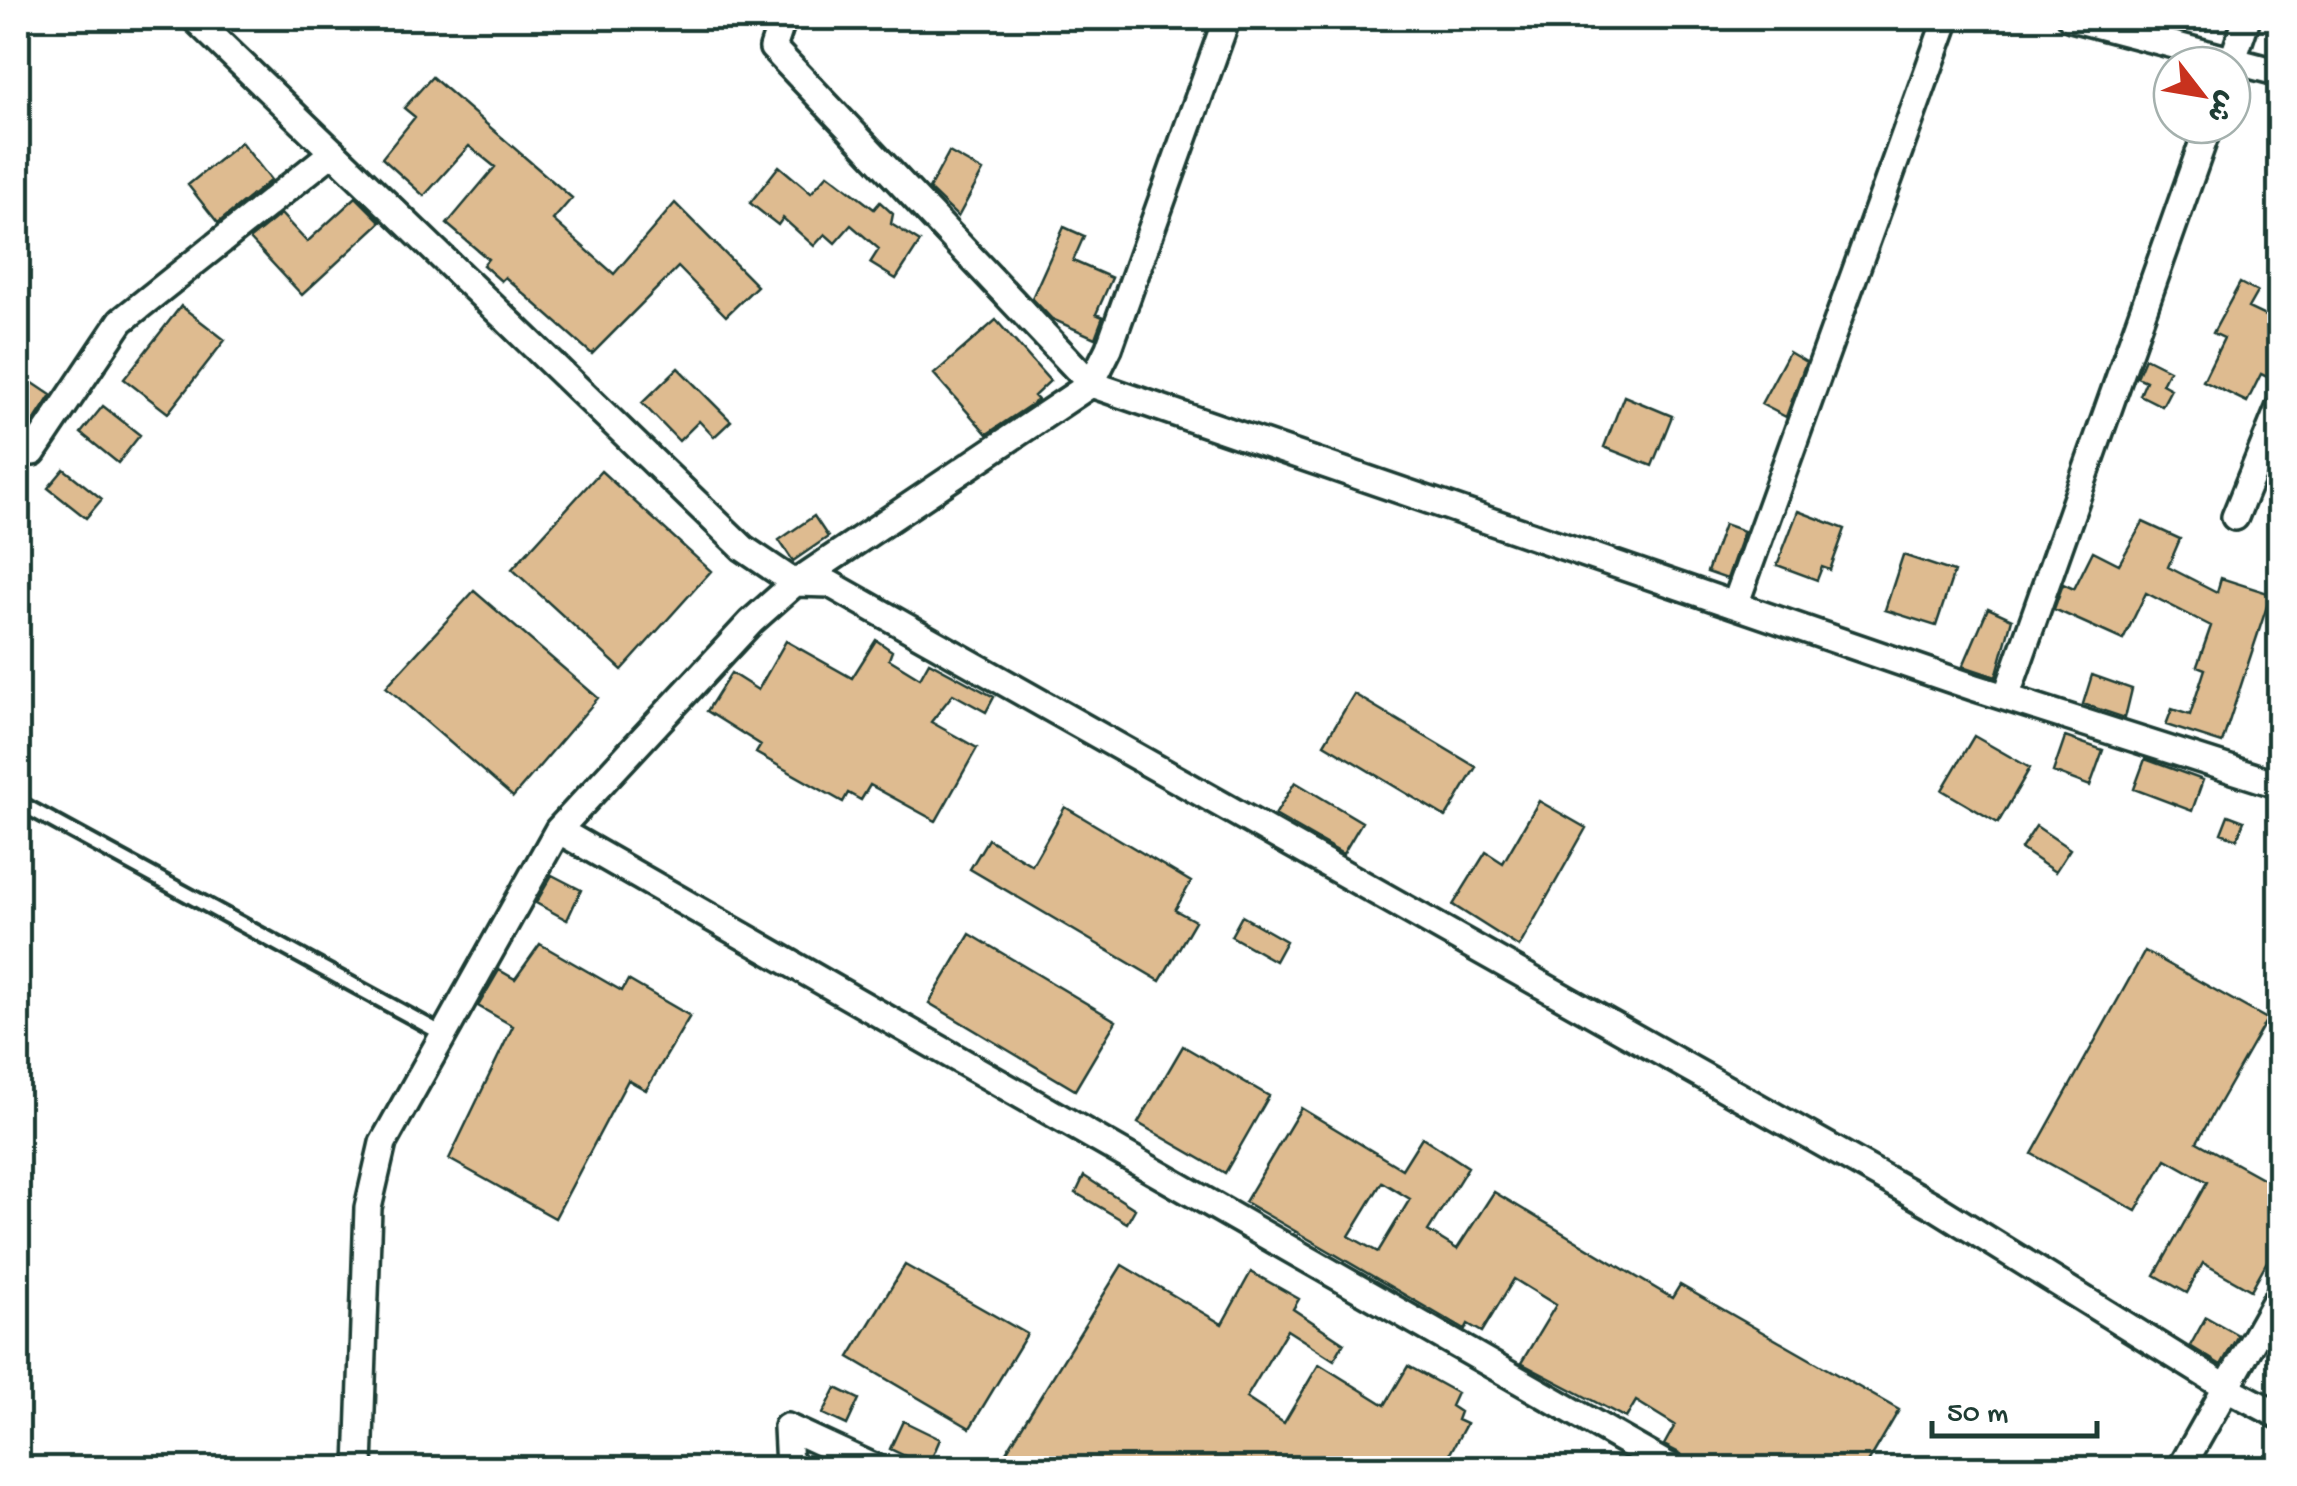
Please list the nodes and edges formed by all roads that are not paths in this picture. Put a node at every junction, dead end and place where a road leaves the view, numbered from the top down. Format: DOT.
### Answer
graph roads {
  1 [pos="194,18"];
  2 [pos="783,18"];
  3 [pos="1227,18"];
  4 [pos="1947,18"];
  5 [pos="2071,18"];
  6 [pos="2247,18"];
  7 [pos="2170,45"];
  8 [pos="2238,45"];
  9 [pos="2252,67"];
  10 [pos="2280,74"];
  11 [pos="2203,145"];
  12 [pos="333,152"];
  13 [pos="1092,384"];
  14 [pos="2280,406"];
  15 [pos="18,442"];
  16 [pos="2236,517"];
  17 [pos="794,583"];
  18 [pos="1734,605"];
  19 [pos="2006,697"];
  20 [pos="2280,785"];
  21 [pos="18,802"];
  22 [pos="558,830"];
  23 [pos="444,1034"];
  24 [pos="2280,1293"];
  25 [pos="2227,1388"];
  26 [pos="2280,1416"];
  27 [pos="359,1468"];
  28 [pos="789,1468"];
  29 [pos="876,1468"];
  30 [pos="1672,1468"];
  31 [pos="2181,1468"];
  1 -- 12 [label="street"];
  2 -- 13 [label="street"];
  3 -- 13 [label="street"];
  4 -- 18 [label="street"];
  5 -- 7 [label="street"];
  6 -- 8 [label="street"];
  9 -- 10 [label="street"];
  11 -- 19 [label="street"];
  12 -- 15 [label="street"];
  12 -- 17 [label="street"];
  13 -- 17 [label="street"];
  13 -- 18 [label="street"];
  14 -- 16 [label="street"];
  17 -- 22 [label="street"];
  17 -- 25 [label="street"];
  18 -- 19 [label="street"];
  19 -- 20 [label="street"];
  21 -- 23 [label="lane"];
  22 -- 23 [label="street"];
  22 -- 30 [label="street"];
  23 -- 27 [label="street"];
  24 -- 25 [label="street"];
  25 -- 26 [label="street"];
  25 -- 31 [label="street"];
  28 -- 29 [label="street"];
}
